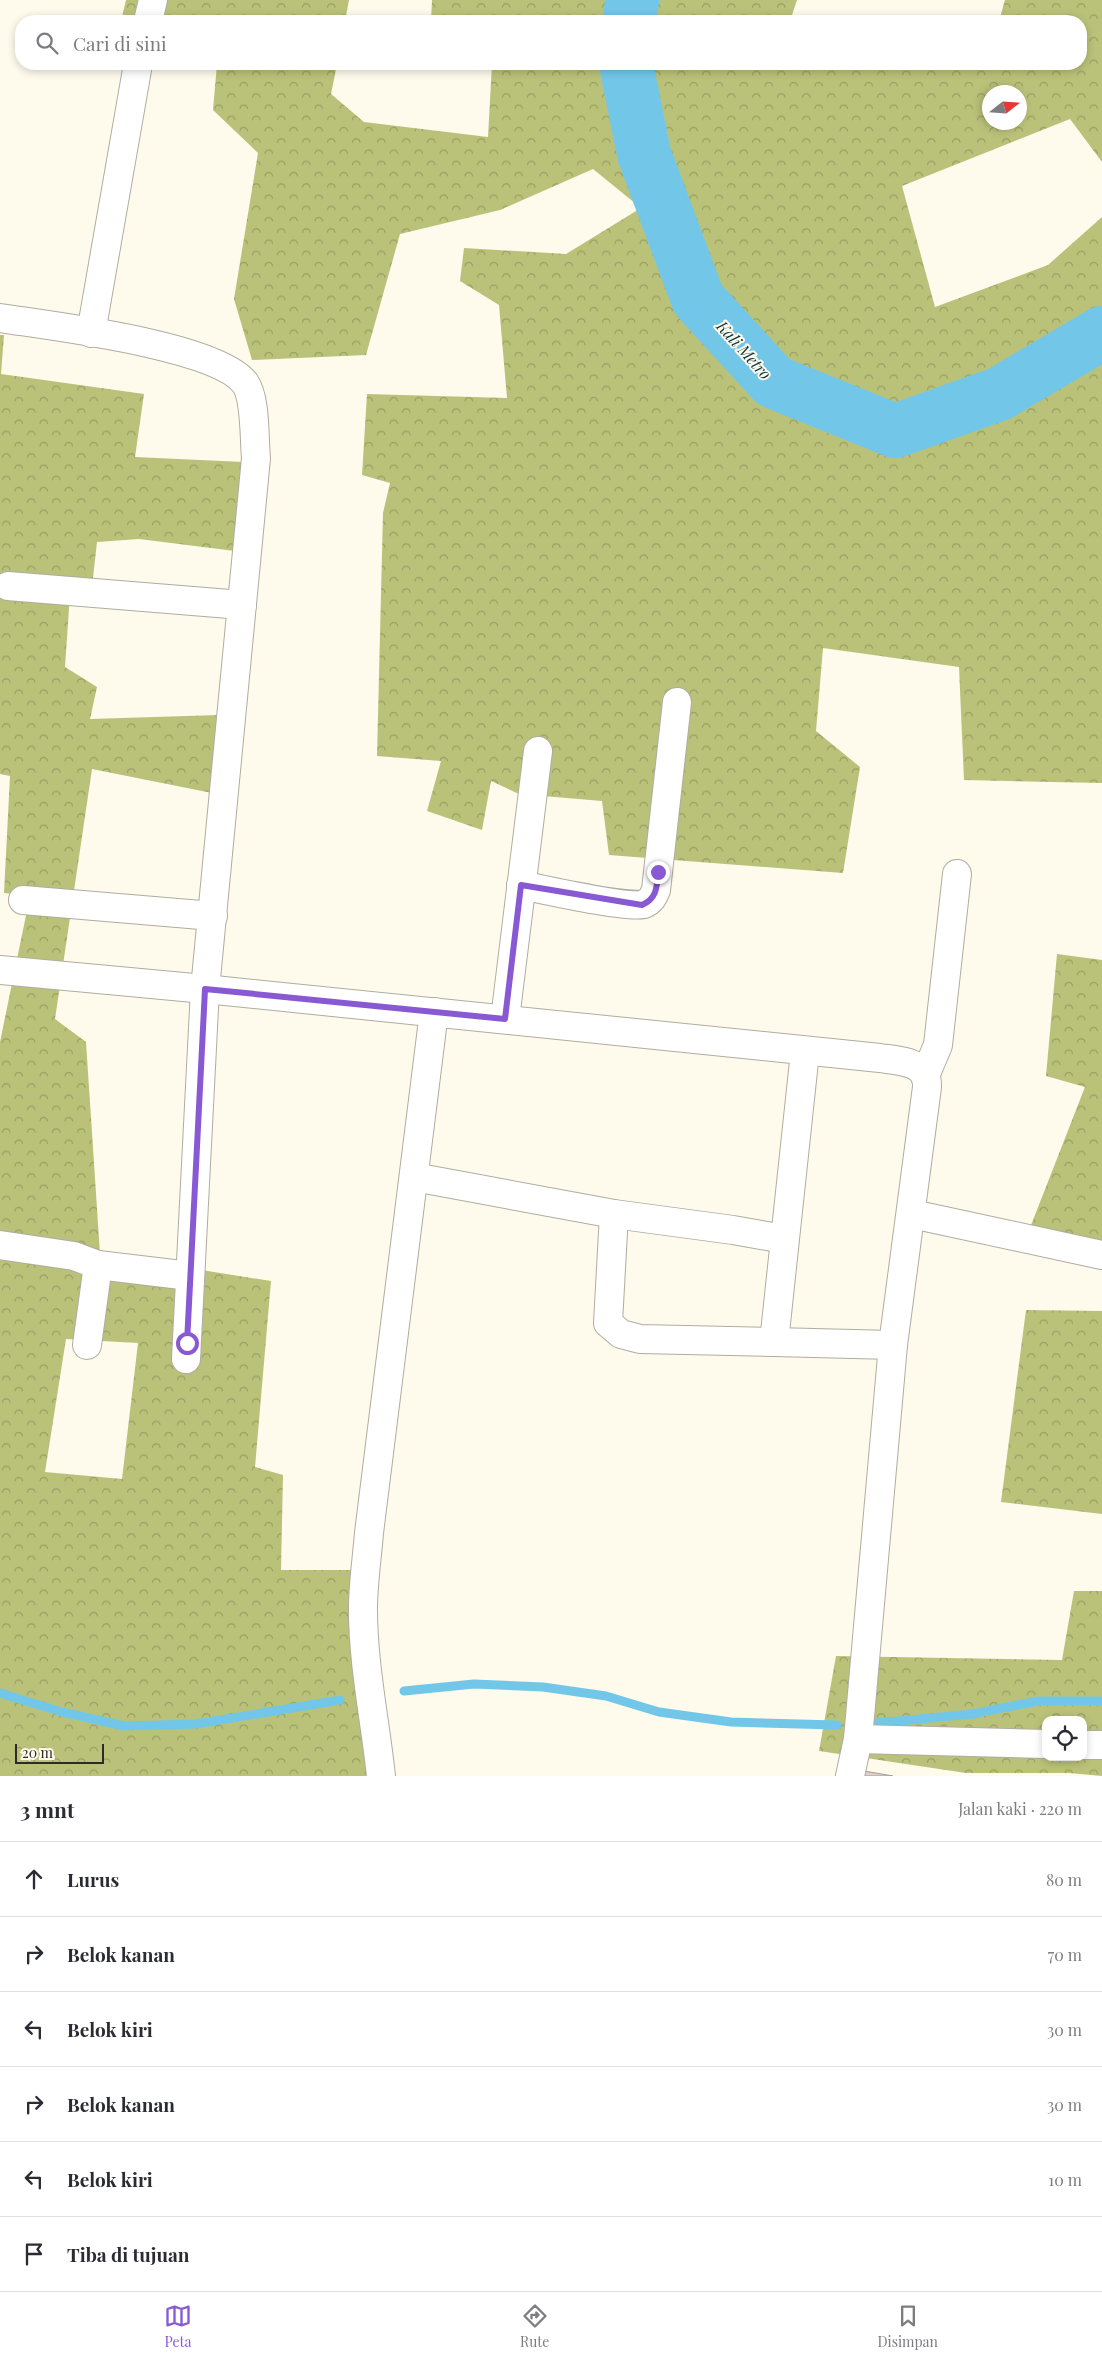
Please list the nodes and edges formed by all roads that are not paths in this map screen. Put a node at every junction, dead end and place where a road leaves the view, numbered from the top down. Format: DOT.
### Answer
graph roads {
  1 [pos="153,0"];
  2 [pos="149,15"];
  3 [pos="137,70"];
  4 [pos="0,318"];
  5 [pos="91,333"];
  6 [pos="8,586"];
  7 [pos="242,605"];
  8 [pos="677,702"];
  9 [pos="538,751"];
  10 [pos="957,874"];
  11 [pos="521,885"];
  12 [pos="23,900"];
  13 [pos="213,916"];
  14 [pos="0,970"];
  15 [pos="205,989"];
  16 [pos="434,1012"];
  17 [pos="505,1019"];
  18 [pos="805,1052"];
  19 [pos="925,1076"];
  20 [pos="414,1177"];
  21 [pos="614,1214"];
  22 [pos="912,1214"];
  23 [pos="784,1239"];
  24 [pos="0,1245"];
  25 [pos="1102,1256"];
  26 [pos="98,1265"];
  27 [pos="190,1276"];
  28 [pos="774,1342"];
  29 [pos="87,1345"];
  30 [pos="893,1345"];
  31 [pos="186,1359"];
  32 [pos="1042,1744"];
  33 [pos="854,1759"];
  34 [pos="381,1776"];
  1 -- 2 [label="street"];
  3 -- 5 [label="street"];
  4 -- 5 [label="street"];
  5 -- 7 [label="street"];
  6 -- 7 [label="street"];
  7 -- 13 [label="street"];
  8 -- 11 [label="street"];
  9 -- 11 [label="street"];
  10 -- 19 [label="street"];
  11 -- 17 [label="street"];
  12 -- 13 [label="street"];
  13 -- 15 [label="street"];
  14 -- 15 [label="street"];
  15 -- 16 [label="street"];
  15 -- 27 [label="street"];
  16 -- 17 [label="street"];
  16 -- 20 [label="street"];
  17 -- 18 [label="street"];
  18 -- 19 [label="street"];
  18 -- 23 [label="street"];
  19 -- 22 [label="street"];
  20 -- 21 [label="street"];
  20 -- 34 [label="street"];
  21 -- 23 [label="street"];
  21 -- 28 [label="street"];
  22 -- 25 [label="street"];
  22 -- 30 [label="street"];
  23 -- 28 [label="street"];
  24 -- 26 [label="street"];
  26 -- 27 [label="street"];
  26 -- 29 [label="street"];
  27 -- 31 [label="street"];
  28 -- 30 [label="street"];
  30 -- 33 [label="street"];
  32 -- 33 [label="street"];
}
